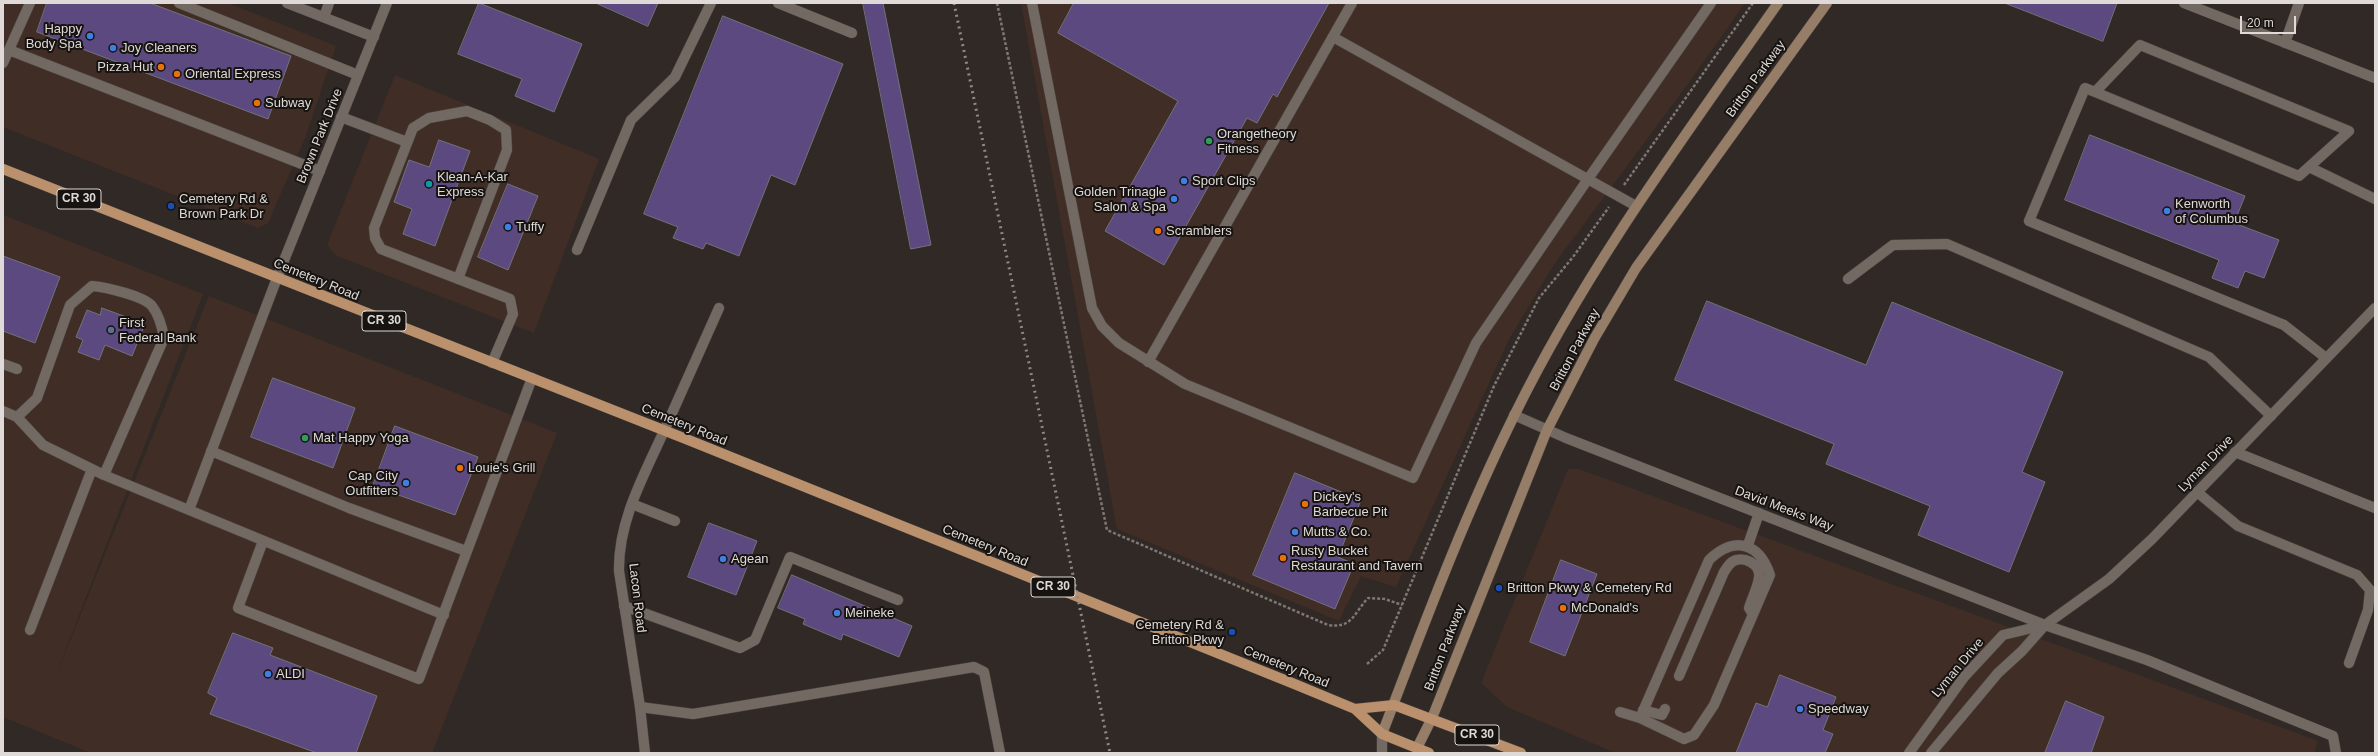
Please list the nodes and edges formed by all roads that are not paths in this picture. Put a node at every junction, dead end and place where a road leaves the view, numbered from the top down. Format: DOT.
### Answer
graph roads {
  1 [pos="30,3"];
  2 [pos="179,3"];
  3 [pos="287,3"];
  4 [pos="329,3"];
  5 [pos="387,3"];
  6 [pos="711,3"];
  7 [pos="778,3"];
  8 [pos="1032,3"];
  9 [pos="1352,3"];
  10 [pos="1711,3"];
  11 [pos="1778,3"];
  12 [pos="1827,3"];
  13 [pos="2184,3"];
  14 [pos="2299,3"];
  15 [pos="324,17"];
  16 [pos="852,32"];
  17 [pos="374,37"];
  18 [pos="1333,37"];
  19 [pos="2285,42"];
  20 [pos="9,50"];
  21 [pos="3,63"];
  22 [pos="358,75"];
  23 [pos="2375,78"];
  24 [pos="2095,92"];
  25 [pos="342,116"];
  26 [pos="407,142"];
  27 [pos="2309,167"];
  28 [pos="3,169"];
  29 [pos="320,171"];
  30 [pos="1588,179"];
  31 [pos="2375,199"];
  32 [pos="1636,206"];
  33 [pos="577,250"];
  34 [pos="276,278"];
  35 [pos="458,279"];
  36 [pos="1848,279"];
  37 [pos="719,308"];
  38 [pos="2375,308"];
  39 [pos="2326,358"];
  40 [pos="1148,362"];
  41 [pos="3,364"];
  42 [pos="492,364"];
  43 [pos="17,369"];
  44 [pos="532,378"];
  45 [pos="3,411"];
  46 [pos="1514,415"];
  47 [pos="17,416"];
  48 [pos="2271,416"];
  49 [pos="1547,430"];
  50 [pos="664,431"];
  51 [pos="211,451"];
  52 [pos="2236,452"];
  53 [pos="92,469"];
  54 [pos="104,475"];
  55 [pos="2197,492"];
  56 [pos="632,504"];
  57 [pos="2375,508"];
  58 [pos="189,510"];
  59 [pos="1759,513"];
  60 [pos="675,521"];
  61 [pos="263,541"];
  62 [pos="1748,545"];
  63 [pos="466,551"];
  64 [pos="898,600"];
  65 [pos="624,606"];
  66 [pos="444,615"];
  67 [pos="1753,615"];
  68 [pos="2045,625"];
  69 [pos="30,630"];
  70 [pos="2349,663"];
  71 [pos="1679,676"];
  72 [pos="1394,705"];
  73 [pos="640,706"];
  74 [pos="1355,709"];
  75 [pos="1664,709"];
  76 [pos="1620,712"];
  77 [pos="1642,714"];
  78 [pos="1432,718"];
  79 [pos="1382,734"];
  80 [pos="1415,750"];
  81 [pos="645,753"];
  82 [pos="1000,753"];
  83 [pos="1382,753"];
  84 [pos="1429,753"];
  85 [pos="1521,753"];
  86 [pos="1909,753"];
  87 [pos="1931,753"];
  88 [pos="2336,753"];
  1 -- 20 [label="street"];
  2 -- 22 [label="street"];
  3 -- 15 [label="street"];
  4 -- 15 [label="street"];
  5 -- 17 [label="street, Brown Park Drive"];
  6 -- 33 [label="street"];
  7 -- 16 [label="street"];
  8 -- 40 [label="street"];
  9 -- 18 [label="street"];
  10 -- 30 [label="street"];
  11 -- 32 [label="main road, Britton Parkway"];
  12 -- 49 [label="main road, Britton Parkway"];
  13 -- 19 [label="street"];
  14 -- 19 [label="street"];
  15 -- 17 [label="street"];
  17 -- 22 [label="street, Brown Park Drive"];
  18 -- 30 [label="street"];
  18 -- 40 [label="street"];
  19 -- 23 [label="street"];
  20 -- 21 [label="street"];
  20 -- 29 [label="street"];
  22 -- 25 [label="street, Brown Park Drive"];
  24 -- 27 [label="street"];
  24 -- 27 [label="street"];
  24 -- 39 [label="street"];
  25 -- 26 [label="street"];
  25 -- 29 [label="street, Brown Park Drive"];
  26 -- 35 [label="street"];
  26 -- 35 [label="street"];
  27 -- 31 [label="street"];
  28 -- 34 [label="main road, Cemetery Road / CR 30"];
  29 -- 34 [label="street, Brown Park Drive"];
  30 -- 32 [label="street"];
  30 -- 40 [label="street"];
  32 -- 46 [label="main road, Britton Parkway"];
  34 -- 42 [label="main road, Cemetery Road / CR 30"];
  34 -- 51 [label="street, Brown Park Drive"];
  35 -- 42 [label="street"];
  36 -- 48 [label="street"];
  37 -- 50 [label="street, Lacon Road"];
  38 -- 39 [label="street, Lyman Drive"];
  39 -- 48 [label="street, Lyman Drive"];
  41 -- 43 [label="street"];
  42 -- 44 [label="main road, Cemetery Road / CR 30"];
  44 -- 50 [label="main road, Cemetery Road / CR 30"];
  44 -- 63 [label="street"];
  45 -- 47 [label="street"];
  46 -- 49 [label="street, David Meeks Way"];
  46 -- 72 [label="main road, Britton Parkway"];
  47 -- 53 [label="street"];
  47 -- 54 [label="street"];
  48 -- 52 [label="street, Lyman Drive"];
  49 -- 59 [label="street, David Meeks Way"];
  49 -- 78 [label="main road, Britton Parkway"];
  50 -- 56 [label="street, Lacon Road"];
  50 -- 74 [label="main road, Cemetery Road / CR 30"];
  51 -- 58 [label="street, Brown Park Drive"];
  51 -- 63 [label="street"];
  52 -- 55 [label="street, Lyman Drive"];
  52 -- 57 [label="street"];
  53 -- 54 [label="street"];
  53 -- 69 [label="street"];
  54 -- 58 [label="street"];
  55 -- 68 [label="street, Lyman Drive"];
  55 -- 70 [label="street"];
  56 -- 60 [label="street"];
  56 -- 65 [label="street, Lacon Road"];
  58 -- 61 [label="street"];
  59 -- 62 [label="street"];
  59 -- 68 [label="street, David Meeks Way"];
  61 -- 66 [label="street"];
  61 -- 66 [label="street"];
  62 -- 67 [label="street"];
  62 -- 77 [label="street"];
  63 -- 66 [label="street"];
  64 -- 65 [label="street"];
  65 -- 73 [label="street, Lacon Road"];
  67 -- 71 [label="street"];
  67 -- 77 [label="street"];
  68 -- 86 [label="street, Lyman Drive"];
  68 -- 87 [label="street, Lyman Drive"];
  68 -- 88 [label="street, David Meeks Way"];
  72 -- 74 [label="main road, Cemetery Road / CR 30"];
  72 -- 78 [label="main road, Cemetery Road / CR 30"];
  72 -- 79 [label="main road, Britton Parkway"];
  73 -- 81 [label="street, Lacon Road"];
  73 -- 82 [label="street"];
  74 -- 79 [label="main road, Cemetery Road / CR 30"];
  75 -- 77 [label="street"];
  76 -- 77 [label="street"];
  78 -- 80 [label="main road, Britton Parkway"];
  78 -- 85 [label="main road, Cemetery Road / CR 30"];
  79 -- 80 [label="main road, Cemetery Road / CR 30"];
  79 -- 83 [label="street"];
  80 -- 84 [label="main road, Cemetery Road / CR 30"];
}
